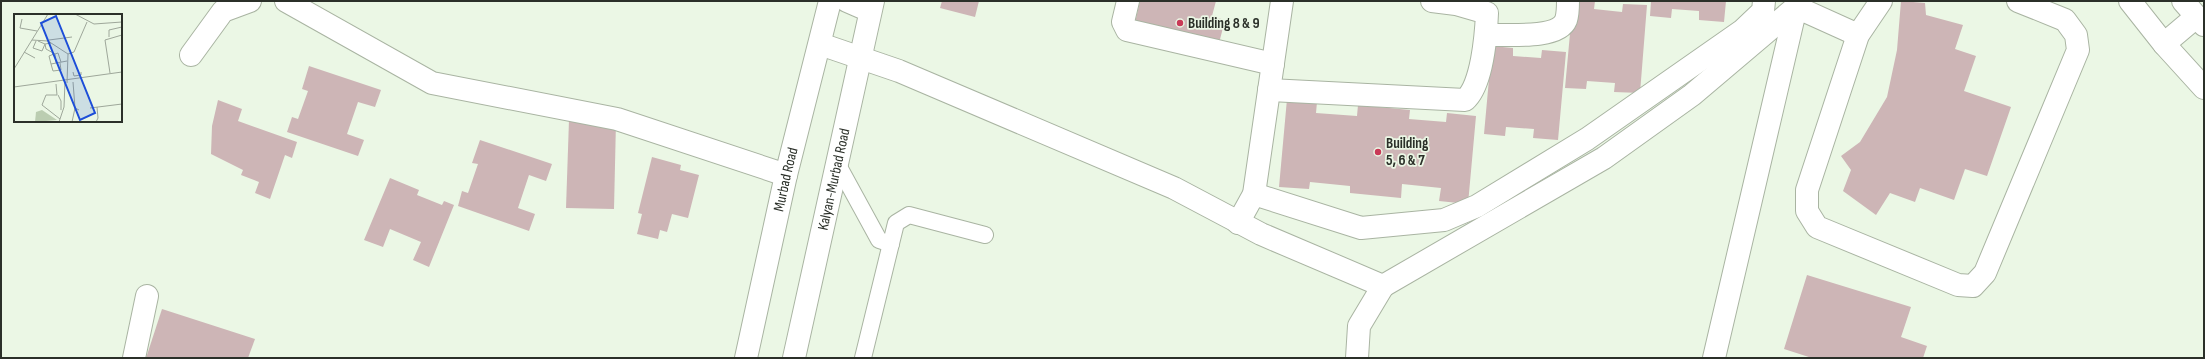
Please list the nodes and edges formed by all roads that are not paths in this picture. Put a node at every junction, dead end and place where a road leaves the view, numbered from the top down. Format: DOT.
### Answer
graph roads {
  1 [pos="250,1"];
  2 [pos="286,1"];
  3 [pos="830,1"];
  4 [pos="847,1"];
  5 [pos="1128,1"];
  6 [pos="1282,1"];
  7 [pos="1432,1"];
  8 [pos="1568,1"];
  9 [pos="1764,1"];
  10 [pos="1881,1"];
  11 [pos="2018,1"];
  12 [pos="2130,1"];
  13 [pos="1797,4"];
  14 [pos="871,6"];
  15 [pos="1488,7"];
  16 [pos="2194,14"];
  17 [pos="1486,35"];
  18 [pos="1858,35"];
  19 [pos="820,44"];
  20 [pos="2164,44"];
  21 [pos="191,55"];
  22 [pos="860,58"];
  23 [pos="1273,64"];
  24 [pos="2204,88"];
  25 [pos="1269,90"];
  26 [pos="838,165"];
  27 [pos="786,175"];
  28 [pos="1254,194"];
  29 [pos="1238,222"];
  30 [pos="985,235"];
  31 [pos="891,244"];
  32 [pos="1383,286"];
  33 [pos="147,296"];
  34 [pos="134,358"];
  35 [pos="746,358"];
  36 [pos="794,358"];
  37 [pos="863,358"];
  38 [pos="1358,358"];
  39 [pos="1714,358"];
  1 -- 21 [label="main road"];
  2 -- 27 [label="main road"];
  3 -- 19 [label="main road, Murbad Road"];
  4 -- 14 [label="main road"];
  5 -- 23 [label="main road"];
  6 -- 23 [label="main road"];
  7 -- 15 [label="main road"];
  8 -- 17 [label="main road"];
  9 -- 28 [label="main road"];
  10 -- 18 [label="main road"];
  11 -- 18 [label="main road"];
  12 -- 20 [label="main road"];
  13 -- 18 [label="main road"];
  13 -- 32 [label="main road"];
  13 -- 39 [label="main road"];
  14 -- 22 [label="main road, Kalyan-Murbad Road"];
  15 -- 17 [label="main road"];
  16 -- 20 [label="main road"];
  17 -- 25 [label="main road"];
  19 -- 22 [label="main road"];
  19 -- 27 [label="main road, Murbad Road"];
  20 -- 24 [label="main road"];
  22 -- 26 [label="main road, Kalyan-Murbad Road"];
  22 -- 29 [label="main road"];
  23 -- 25 [label="main road"];
  25 -- 28 [label="main road"];
  26 -- 31 [label="lane"];
  26 -- 36 [label="main road, Kalyan-Murbad Road"];
  27 -- 35 [label="main road, Murbad Road"];
  28 -- 29 [label="main road"];
  29 -- 32 [label="main road"];
  30 -- 31 [label="lane"];
  31 -- 37 [label="lane"];
  32 -- 38 [label="main road"];
  33 -- 34 [label="main road"];
}
